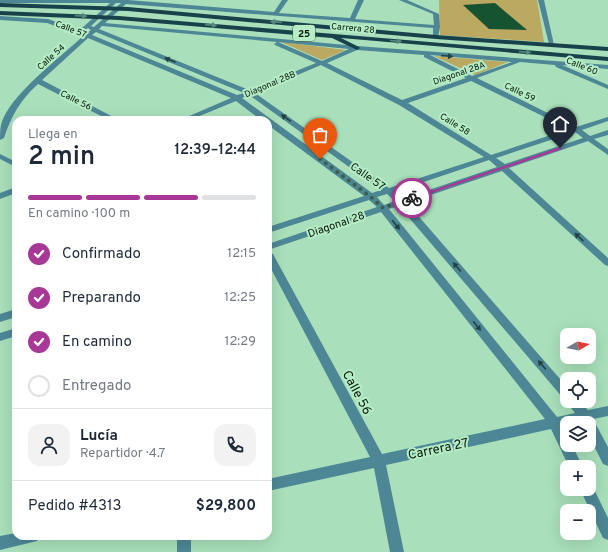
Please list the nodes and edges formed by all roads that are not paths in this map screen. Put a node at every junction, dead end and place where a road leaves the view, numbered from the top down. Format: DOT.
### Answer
graph roads {
  1 [pos="41,0"];
  2 [pos="204,0"];
  3 [pos="284,0"];
  4 [pos="361,0"];
  5 [pos="402,0"];
  6 [pos="541,0"];
  7 [pos="0,1"];
  8 [pos="116,1"];
  9 [pos="126,1"];
  10 [pos="0,5"];
  11 [pos="108,8"];
  12 [pos="118,8"];
  13 [pos="198,8"];
  14 [pos="0,13"];
  15 [pos="275,14"];
  16 [pos="98,16"];
  17 [pos="109,17"];
  18 [pos="0,18"];
  19 [pos="352,20"];
  20 [pos="87,26"];
  21 [pos="99,26"];
  22 [pos="437,27"];
  23 [pos="79,33"];
  24 [pos="330,35"];
  25 [pos="88,36"];
  26 [pos="436,37"];
  27 [pos="266,40"];
  28 [pos="552,44"];
  29 [pos="357,48"];
  30 [pos="608,49"];
  31 [pos="420,54"];
  32 [pos="608,59"];
  33 [pos="522,60"];
  34 [pos="322,62"];
  35 [pos="549,62"];
  36 [pos="608,67"];
  37 [pos="472,78"];
  38 [pos="38,81"];
  39 [pos="608,87"];
  40 [pos="250,93"];
  41 [pos="237,98"];
  42 [pos="402,103"];
  43 [pos="107,116"];
  44 [pos="194,116"];
  45 [pos="260,116"];
  46 [pos="608,119"];
  47 [pos="272,125"];
  48 [pos="577,130"];
  49 [pos="608,132"];
  50 [pos="0,138"];
  51 [pos="588,139"];
  52 [pos="608,153"];
  53 [pos="0,156"];
  54 [pos="491,158"];
  55 [pos="12,163"];
  56 [pos="503,167"];
  57 [pos="388,191"];
  58 [pos="12,192"];
  59 [pos="0,196"];
  60 [pos="371,197"];
  61 [pos="401,202"];
  62 [pos="383,208"];
  63 [pos="272,229"];
  64 [pos="272,246"];
  65 [pos="606,259"];
  66 [pos="272,261"];
  67 [pos="12,314"];
  68 [pos="0,318"];
  69 [pos="12,333"];
  70 [pos="0,337"];
  71 [pos="560,387"];
  72 [pos="579,408"];
  73 [pos="608,411"];
  74 [pos="586,416"];
  75 [pos="560,422"];
  76 [pos="554,423"];
  77 [pos="596,436"];
  78 [pos="572,460"];
  79 [pos="608,460"];
  80 [pos="379,461"];
  81 [pos="272,484"];
  82 [pos="590,496"];
  83 [pos="608,533"];
  84 [pos="14,540"];
  85 [pos="184,540"];
  86 [pos="0,543"];
  87 [pos="184,552"];
  88 [pos="397,552"];
  1 -- 7 [label="street, Carrera 28"];
  1 -- 8 [label="street, Carrera 28"];
  2 -- 13 [label="street"];
  3 -- 15 [label="street"];
  4 -- 19 [label="street"];
  5 -- 22 [label="street"];
  6 -- 28 [label="street"];
  8 -- 9 [label="street, Carrera 28"];
  8 -- 11 [label="street"];
  9 -- 12 [label="street, Calle 54"];
  9 -- 13 [label="street, Carrera 28"];
  10 -- 11 [label="main road, Carrera 28 / 25"];
  11 -- 12 [label="main road, Carrera 28 / 25"];
  11 -- 16 [label="street"];
  12 -- 17 [label="street, Calle 54"];
  26 -- 12 [label="main road, Carrera 28 / 25, one-way"];
  13 -- 15 [label="street, Carrera 28"];
  14 -- 16 [label="main road, Carrera 28 / 25, one-way"];
  15 -- 19 [label="street, Carrera 28"];
  16 -- 17 [label="main road, Carrera 28 / 25"];
  16 -- 20 [label="street"];
  17 -- 21 [label="street, Calle 54"];
  17 -- 24 [label="main road, Carrera 28 / 25, one-way"];
  18 -- 23 [label="street, Calle 57"];
  19 -- 22 [label="street, Carrera 28"];
  20 -- 21 [label="street, Calle 57"];
  20 -- 23 [label="street"];
  21 -- 25 [label="street, Calle 54"];
  21 -- 27 [label="street, Carrera 28"];
  40 -- 21 [label="street, Calle 57, one-way"];
  22 -- 26 [label="street"];
  23 -- 25 [label="street, Calle 57"];
  24 -- 29 [label="main road"];
  24 -- 32 [label="main road, Carrera 28 / 25, one-way"];
  25 -- 38 [label="street, Calle 54"];
  25 -- 41 [label="street, Calle 57"];
  26 -- 28 [label="main road, Carrera 28 / 25"];
  27 -- 29 [label="street, Carrera 28"];
  27 -- 34 [label="street, Calle 58"];
  28 -- 30 [label="main road, Carrera 28 / 25"];
  29 -- 31 [label="street, Carrera 28"];
  29 -- 34 [label="street, Diagonal 28B"];
  31 -- 33 [label="street, Carrera 28, one-way"];
  31 -- 37 [label="street, Calle 59"];
  33 -- 35 [label="street, Carrera 28"];
  33 -- 37 [label="street, Diagonal 28A"];
  34 -- 40 [label="street, Diagonal 28B"];
  34 -- 42 [label="street, Calle 58"];
  35 -- 36 [label="street, Carrera 28"];
  35 -- 39 [label="street, Calle 60"];
  37 -- 42 [label="street, Diagonal 28A"];
  37 -- 48 [label="street, Calle 59"];
  38 -- 43 [label="street, Calle 56"];
  38 -- 50 [label="street, Calle 54"];
  40 -- 41 [label="street, Diagonal 28B"];
  57 -- 40 [label="street, Calle 57, one-way"];
  41 -- 44 [label="street, Diagonal 28B"];
  41 -- 45 [label="street, Calle 57"];
  42 -- 54 [label="street, Calle 58"];
  46 -- 48 [label="street, Diagonal 28"];
  47 -- 60 [label="street, Calle 57"];
  48 -- 51 [label="street, Calle 59"];
  48 -- 54 [label="street, Diagonal 28"];
  49 -- 51 [label="street, Diagonal 28"];
  51 -- 52 [label="street, Calle 59"];
  51 -- 56 [label="street, Diagonal 28"];
  53 -- 55 [label="street"];
  54 -- 56 [label="street, Calle 58"];
  54 -- 57 [label="street, Diagonal 28"];
  56 -- 61 [label="street, Diagonal 28"];
  65 -- 56 [label="street, Calle 58, one-way"];
  57 -- 60 [label="street, Diagonal 28"];
  57 -- 61 [label="street, Calle 57"];
  58 -- 59 [label="street"];
  60 -- 62 [label="street, Calle 57"];
  60 -- 63 [label="street, Diagonal 28"];
  61 -- 62 [label="street, Diagonal 28"];
  71 -- 61 [label="street, Calle 57, one-way"];
  62 -- 64 [label="street, Diagonal 28"];
  62 -- 76 [label="street, Calle 57, one-way"];
  66 -- 80 [label="street, Calle 56"];
  67 -- 68 [label="street"];
  69 -- 70 [label="street"];
  72 -- 74 [label="street"];
  73 -- 74 [label="street, Carrera 27"];
  75 -- 76 [label="street, Carrera 27"];
  76 -- 78 [label="street, Calle 57"];
  76 -- 80 [label="street, Carrera 27"];
  77 -- 79 [label="street"];
  80 -- 81 [label="street, Carrera 27"];
  80 -- 88 [label="street, Calle 56"];
  82 -- 83 [label="street"];
  84 -- 86 [label="street"];
  85 -- 87 [label="street"];
}
